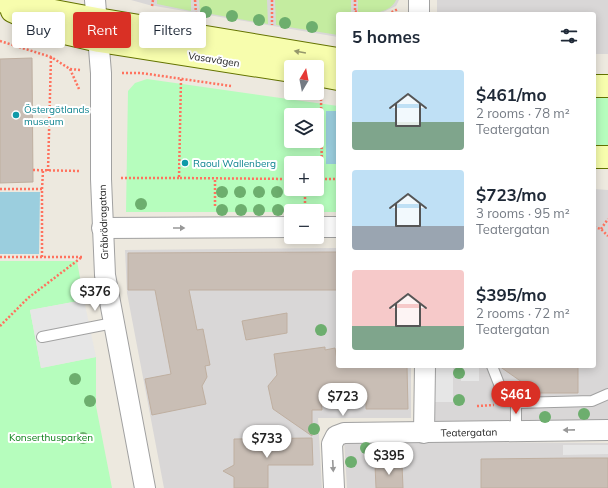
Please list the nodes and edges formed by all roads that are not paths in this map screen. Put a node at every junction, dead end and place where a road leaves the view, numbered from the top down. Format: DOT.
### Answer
graph roads {
  1 [pos="419,0"];
  2 [pos="0,1"];
  3 [pos="0,6"];
  4 [pos="96,10"];
  5 [pos="420,12"];
  6 [pos="73,35"];
  7 [pos="131,46"];
  8 [pos="99,48"];
  9 [pos="336,59"];
  10 [pos="284,70"];
  11 [pos="324,76"];
  12 [pos="336,79"];
  13 [pos="596,86"];
  14 [pos="608,86"];
  15 [pos="596,157"];
  16 [pos="608,157"];
  17 [pos="284,227"];
  18 [pos="324,227"];
  19 [pos="336,227"];
  20 [pos="102,228"];
  21 [pos="113,323"];
  22 [pos="42,337"];
  23 [pos="425,368"];
  24 [pos="493,368"];
  25 [pos="608,394"];
  26 [pos="516,403"];
  27 [pos="608,430"];
  28 [pos="516,431"];
  29 [pos="424,433"];
  30 [pos="145,488"];
  31 [pos="334,488"];
  1 -- 5 [label="street"];
  2 -- 4 [label="main road, Vasavägen"];
  3 -- 6 [label="main road, Vasavägen"];
  9 -- 4 [label="main road, Vasavägen, one-way"];
  7 -- 10 [label="main road, Vasavägen"];
  8 -- 20 [label="street, Gråbrödragatan"];
  11 -- 12 [label="main road"];
  13 -- 14 [label="main road"];
  15 -- 16 [label="main road"];
  20 -- 17 [label="street, one-way"];
  18 -- 19 [label="street"];
  20 -- 21 [label="street, Gråbrödragatan"];
  21 -- 22 [label="lane"];
  21 -- 30 [label="street, Gråbrödragatan"];
  23 -- 29 [label="street"];
  24 -- 26 [label="lane"];
  25 -- 26 [label="lane"];
  26 -- 28 [label="lane"];
  27 -- 28 [label="street, Teatergatan, one-way"];
  28 -- 29 [label="street, Teatergatan"];
  29 -- 31 [label="street, Teatergatan, one-way"];
}
